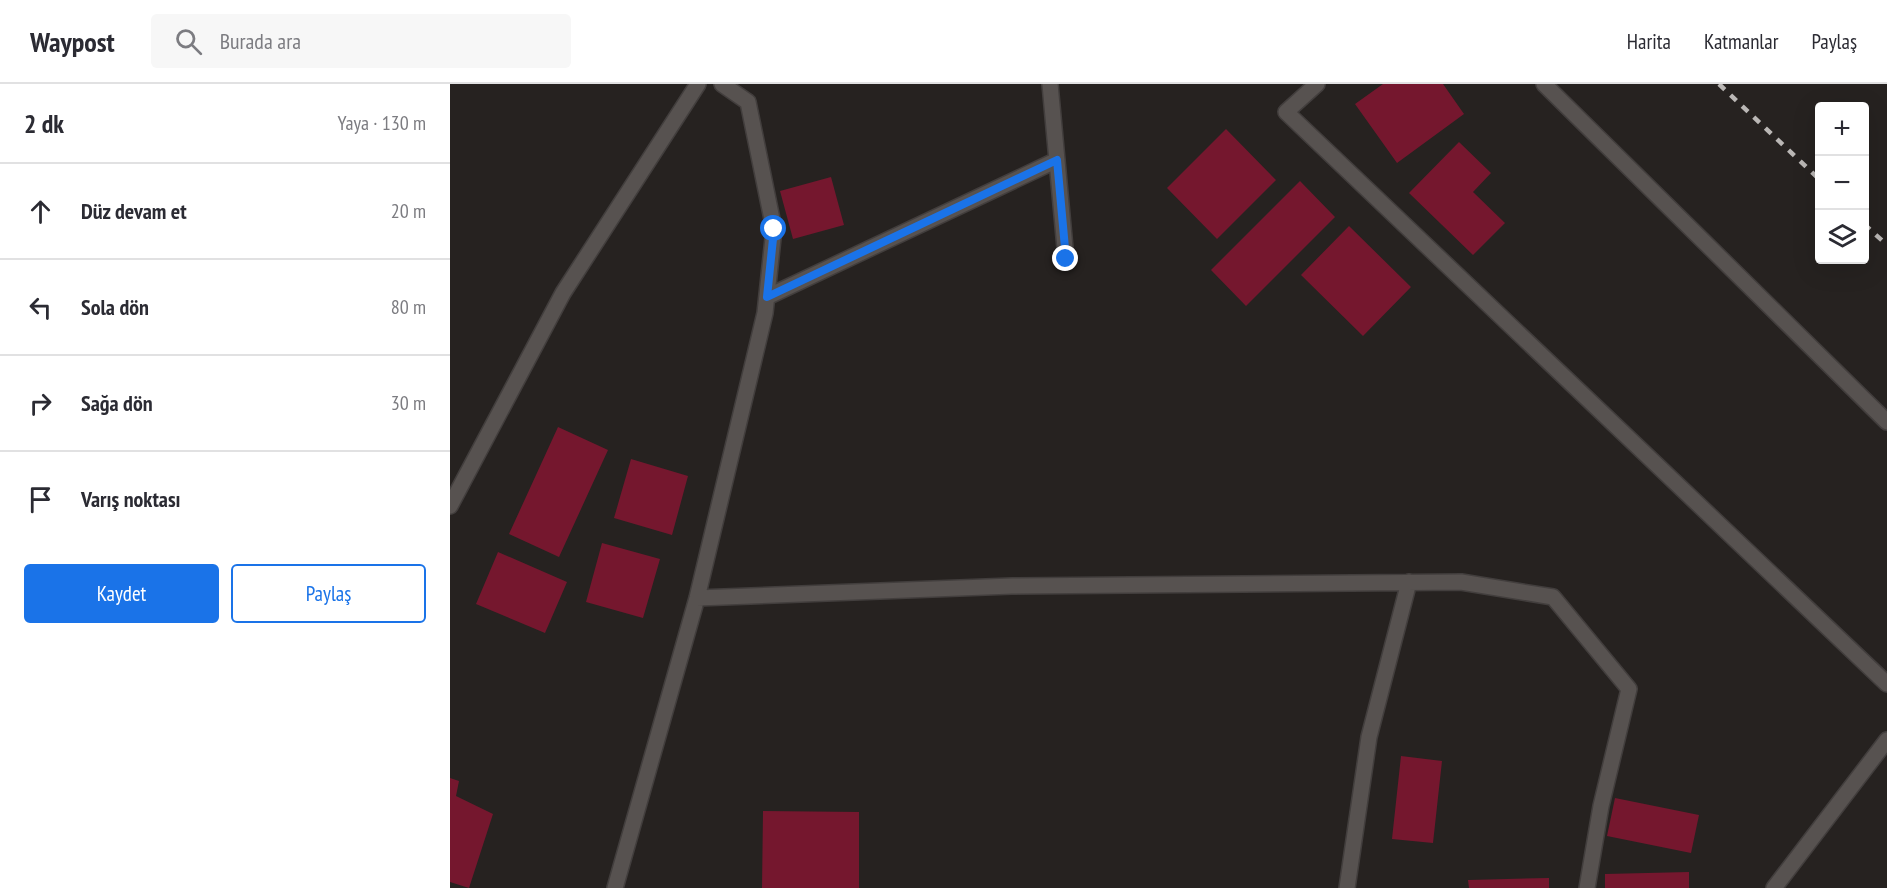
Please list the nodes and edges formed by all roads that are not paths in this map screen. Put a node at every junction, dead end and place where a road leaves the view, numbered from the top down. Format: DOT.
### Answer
graph roads {
  1 [pos="698,84"];
  2 [pos="722,84"];
  3 [pos="1050,84"];
  4 [pos="1317,84"];
  5 [pos="1544,84"];
  6 [pos="1057,160"];
  7 [pos="1066,259"];
  8 [pos="767,297"];
  9 [pos="1887,422"];
  10 [pos="450,506"];
  11 [pos="1409,582"];
  12 [pos="697,598"];
  13 [pos="1887,684"];
  14 [pos="1887,740"];
  15 [pos="615,888"];
  16 [pos="1347,888"];
  17 [pos="1587,888"];
  18 [pos="1774,888"];
  1 -- 10 [label="street"];
  2 -- 8 [label="street"];
  3 -- 6 [label="street"];
  4 -- 13 [label="street"];
  5 -- 9 [label="street"];
  6 -- 7 [label="street"];
  6 -- 8 [label="street"];
  8 -- 12 [label="street"];
  11 -- 12 [label="street"];
  11 -- 16 [label="street"];
  11 -- 17 [label="street"];
  12 -- 15 [label="street"];
  14 -- 18 [label="street"];
}
